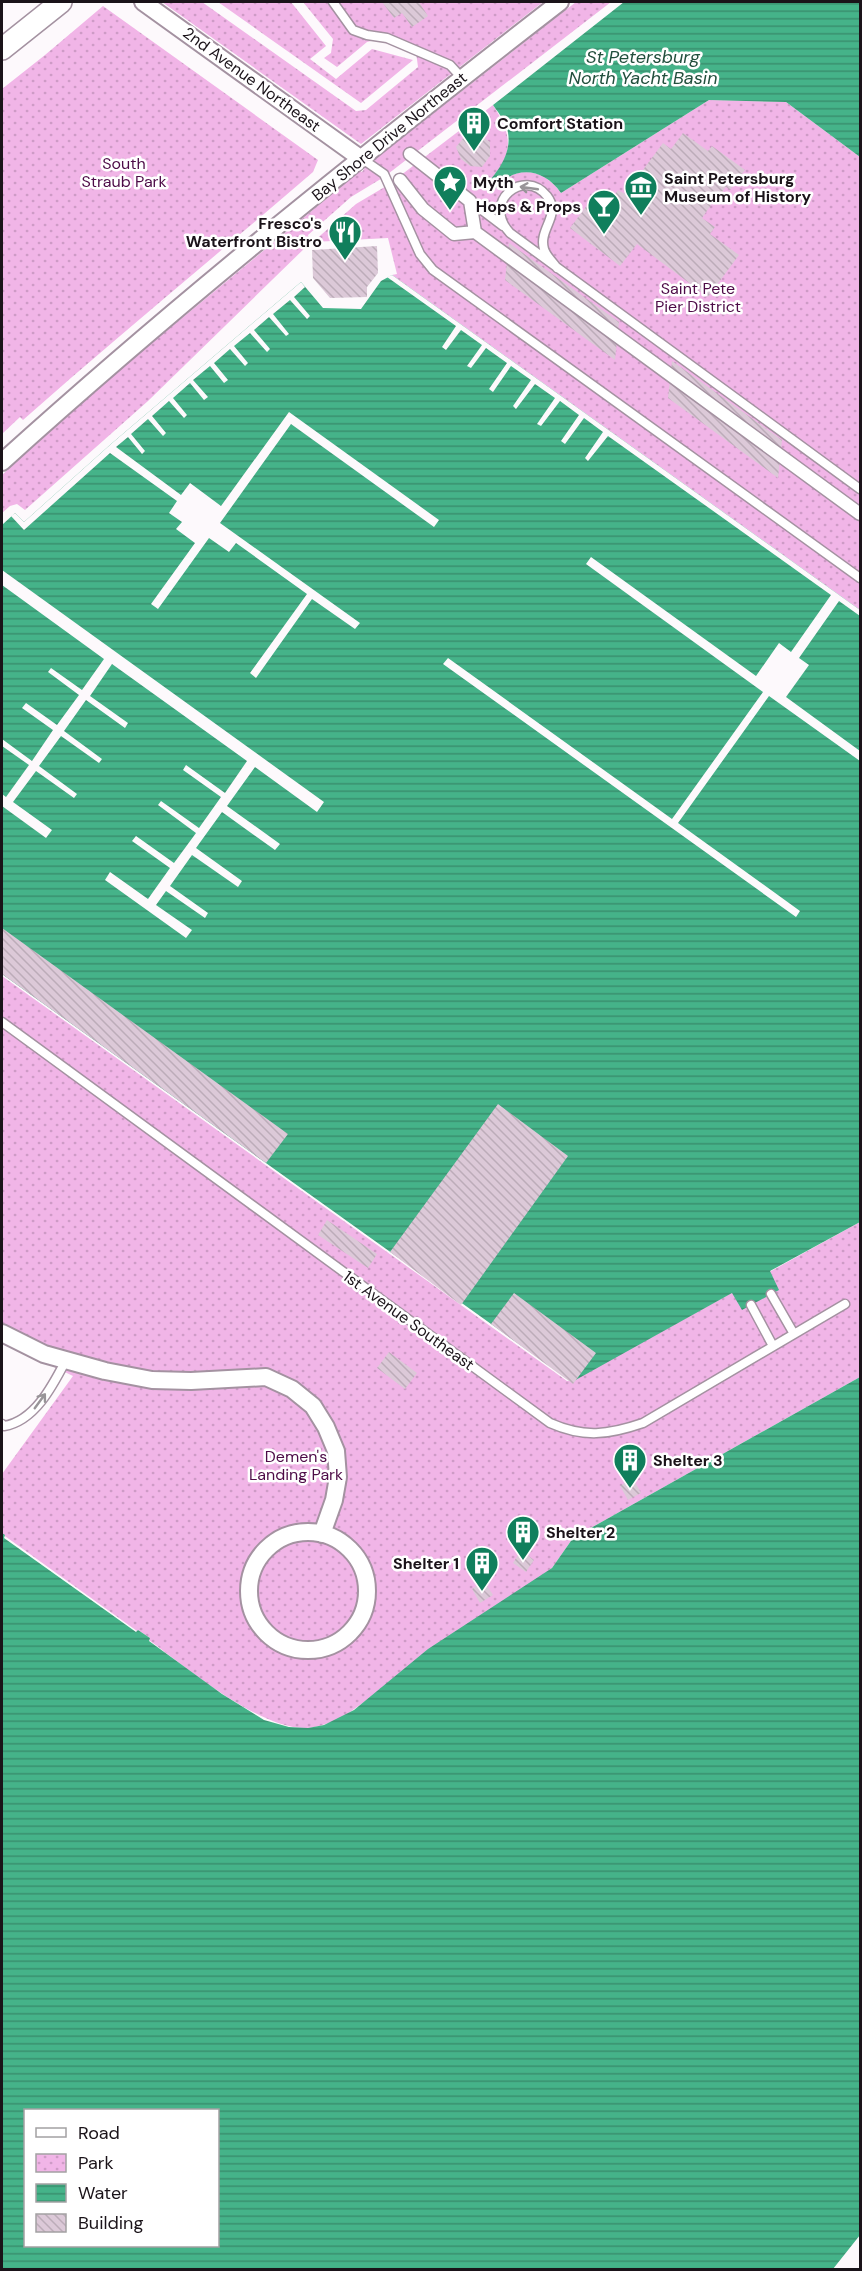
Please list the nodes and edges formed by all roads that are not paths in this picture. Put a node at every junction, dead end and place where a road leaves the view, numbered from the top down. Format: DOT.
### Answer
graph roads {
  1 [pos="61,2"];
  2 [pos="143,2"];
  3 [pos="333,2"];
  4 [pos="560,2"];
  5 [pos="2,49"];
  6 [pos="462,78"];
  7 [pos="410,154"];
  8 [pos="360,158"];
  9 [pos="400,180"];
  10 [pos="470,201"];
  11 [pos="504,226"];
  12 [pos="475,232"];
  13 [pos="557,268"];
  14 [pos="2,462"];
  15 [pos="861,489"];
  16 [pos="861,514"];
  17 [pos="861,578"];
  18 [pos="2,1022"];
  19 [pos="771,1294"];
  20 [pos="845,1304"];
  21 [pos="751,1305"];
  22 [pos="2,1333"];
  23 [pos="794,1334"];
  24 [pos="773,1346"];
  25 [pos="67,1359"];
  26 [pos="2,1424"];
  27 [pos="322,1534"];
  1 -- 5 [label="street"];
  2 -- 8 [label="street, 2nd Avenue Northeast"];
  3 -- 6 [label="lane"];
  4 -- 6 [label="street, Bay Shore Drive Northeast"];
  6 -- 8 [label="street, Bay Shore Drive Northeast"];
  7 -- 10 [label="street"];
  8 -- 14 [label="street, Bay Shore Drive Northeast"];
  8 -- 17 [label="lane"];
  9 -- 12 [label="street"];
  10 -- 11 [label="lane"];
  10 -- 12 [label="street"];
  11 -- 13 [label="lane"];
  13 -- 11 [label="lane, one-way"];
  12 -- 16 [label="street"];
  13 -- 15 [label="lane"];
  18 -- 24 [label="lane, 1st Avenue Southeast"];
  19 -- 23 [label="lane"];
  20 -- 23 [label="lane, 1st Avenue Southeast"];
  21 -- 24 [label="lane"];
  22 -- 25 [label="street"];
  23 -- 24 [label="lane, 1st Avenue Southeast"];
  26 -- 25 [label="lane, one-way"];
  25 -- 27 [label="street"];
  27 -- 27 [label="street"];
}
